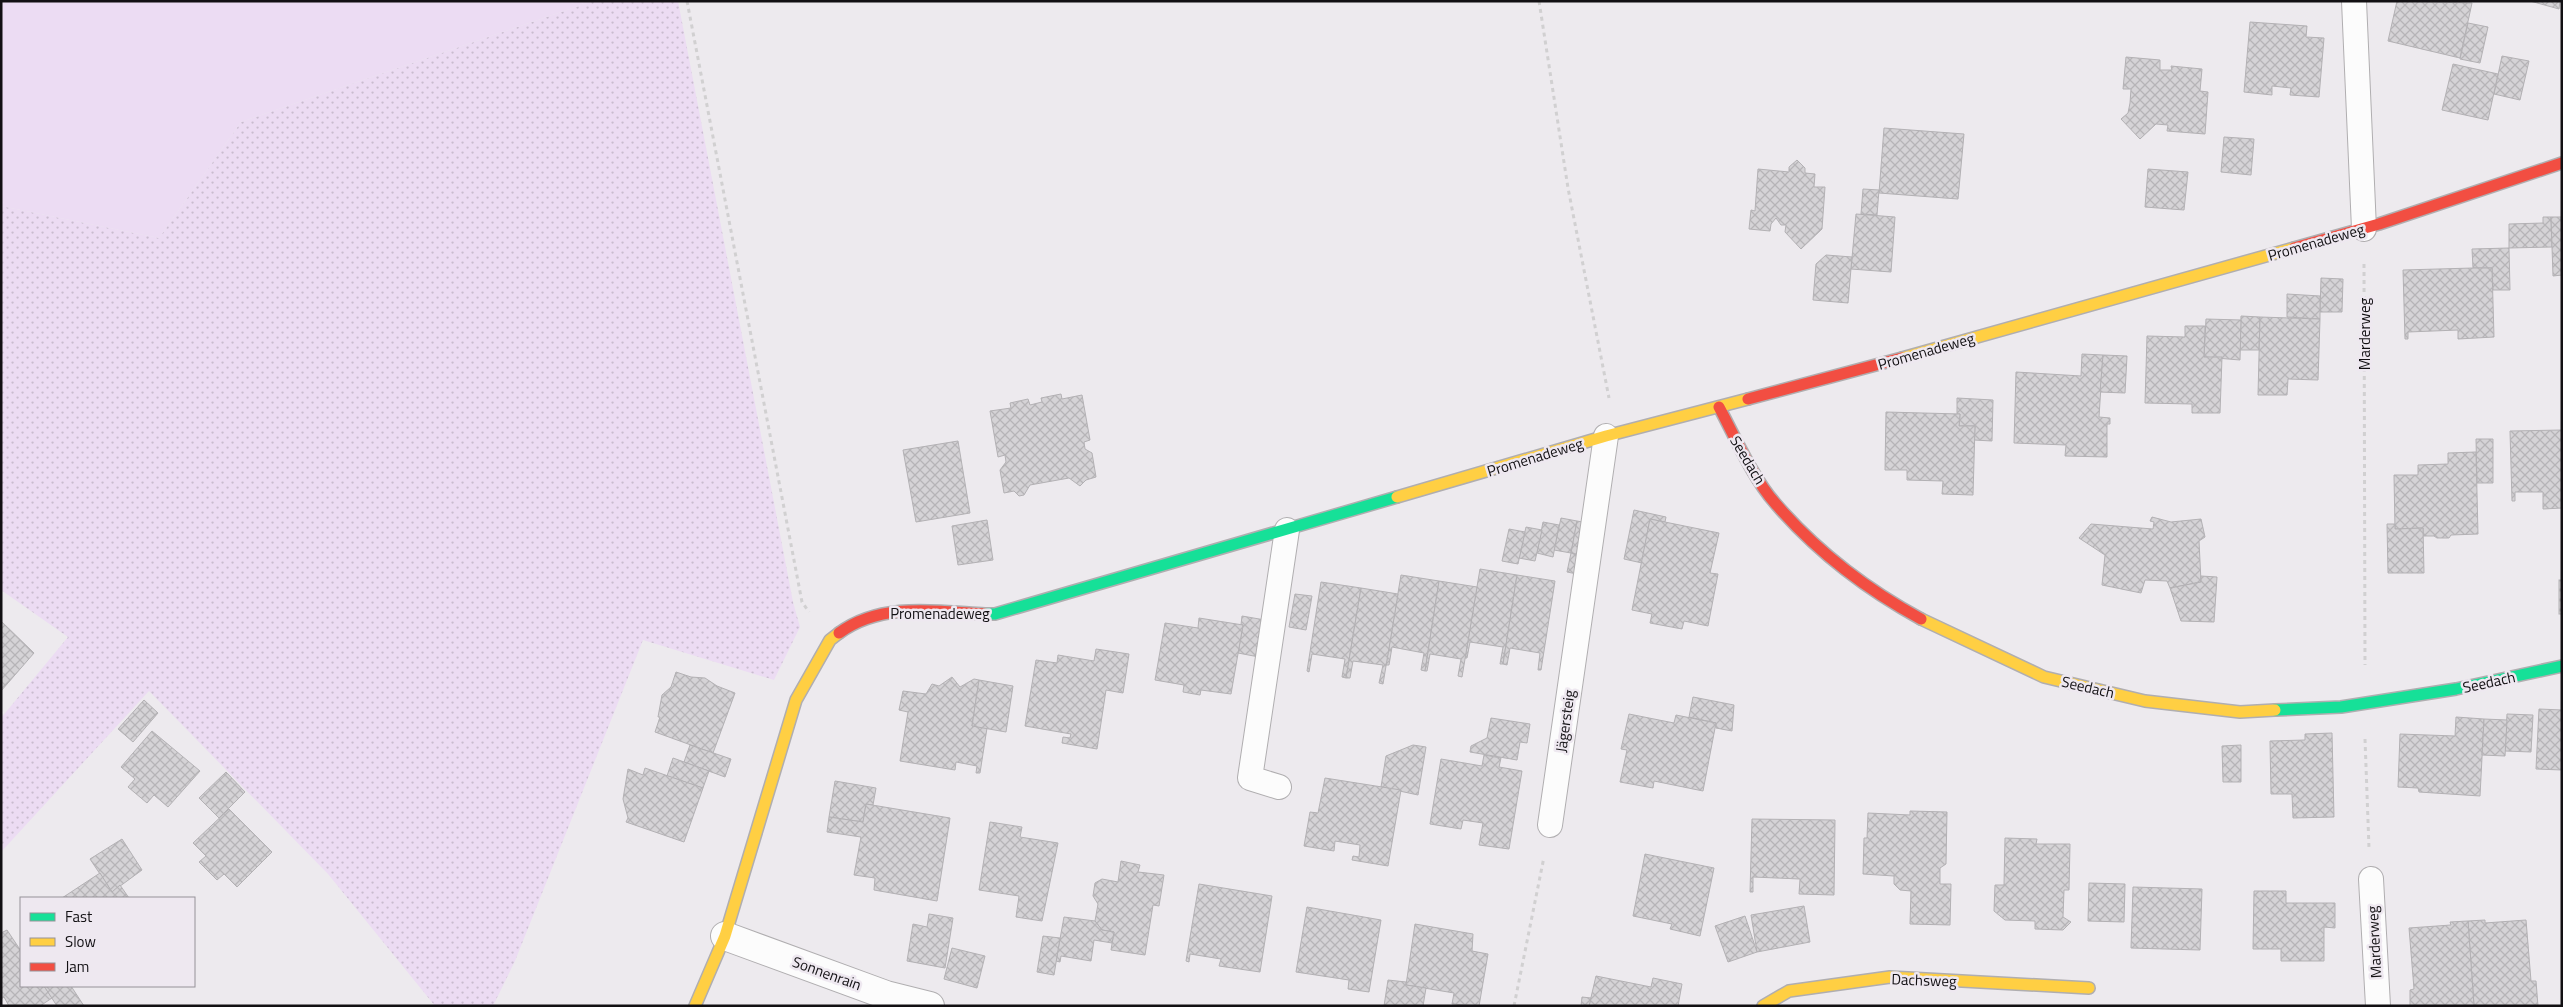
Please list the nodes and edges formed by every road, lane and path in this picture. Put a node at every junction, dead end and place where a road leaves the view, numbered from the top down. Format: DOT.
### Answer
graph roads {
  1 [pos="687,1"];
  2 [pos="1539,1"];
  3 [pos="2354,1"];
  4 [pos="2562,164"];
  5 [pos="2364,228"];
  6 [pos="1719,407"];
  7 [pos="1606,436"];
  8 [pos="1287,530"];
  9 [pos="830,640"];
  10 [pos="2562,666"];
  11 [pos="2365,667"];
  12 [pos="2364,732"];
  13 [pos="1279,787"];
  14 [pos="1550,825"];
  15 [pos="2371,879"];
  16 [pos="725,936"];
  17 [pos="2089,988"];
  18 [pos="695,1006"];
  19 [pos="930,1006"];
  20 [pos="1514,1006"];
  21 [pos="1763,1006"];
  22 [pos="2378,1006"];
  1 -- 9 [label="path"];
  2 -- 7 [label="path"];
  3 -- 5 [label="lane"];
  4 -- 5 [label="street, Promenadeweg"];
  5 -- 6 [label="street, Promenadeweg"];
  5 -- 11 [label="path, Marderweg"];
  6 -- 7 [label="street, Promenadeweg"];
  6 -- 10 [label="street, Seedach"];
  7 -- 8 [label="street, Promenadeweg"];
  7 -- 14 [label="lane, Jägersteig"];
  8 -- 9 [label="street, Promenadeweg"];
  8 -- 13 [label="lane"];
  9 -- 16 [label="street, Promenadeweg"];
  12 -- 15 [label="path"];
  14 -- 20 [label="path"];
  15 -- 22 [label="lane, Marderweg"];
  16 -- 18 [label="street, Promenadeweg"];
  16 -- 19 [label="street, Sonnenrain"];
  17 -- 21 [label="street, Dachsweg"];
}
